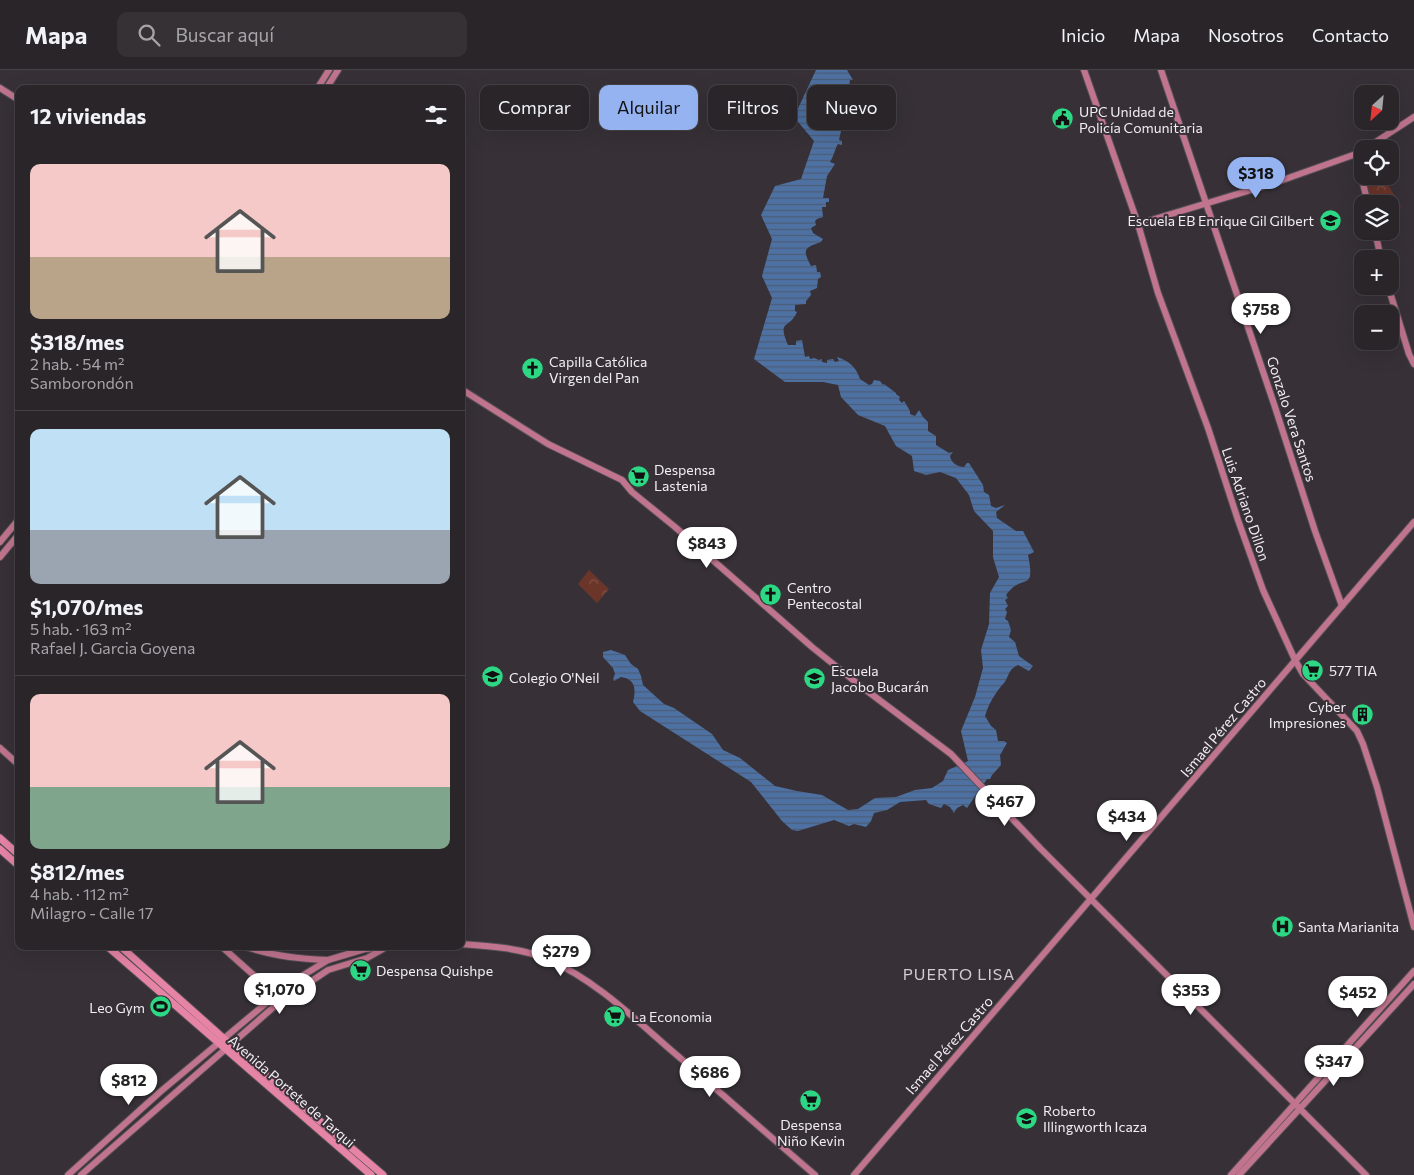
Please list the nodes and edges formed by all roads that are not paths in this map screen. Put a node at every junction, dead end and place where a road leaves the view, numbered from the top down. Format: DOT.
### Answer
graph roads {
  1 [pos="329,70"];
  2 [pos="338,70"];
  3 [pos="1084,70"];
  4 [pos="1161,70"];
  5 [pos="320,85"];
  6 [pos="329,85"];
  7 [pos="0,88"];
  8 [pos="15,97"];
  9 [pos="1414,117"];
  10 [pos="1379,140"];
  11 [pos="1354,155"];
  12 [pos="1206,203"];
  13 [pos="1138,224"];
  14 [pos="1391,295"];
  15 [pos="1414,364"];
  16 [pos="465,392"];
  17 [pos="1414,522"];
  18 [pos="15,524"];
  19 [pos="15,539"];
  20 [pos="0,542"];
  21 [pos="0,557"];
  22 [pos="1342,606"];
  23 [pos="1295,660"];
  24 [pos="0,748"];
  25 [pos="15,761"];
  26 [pos="0,838"];
  27 [pos="0,849"];
  28 [pos="15,851"];
  29 [pos="15,862"];
  30 [pos="1090,899"];
  31 [pos="1414,927"];
  32 [pos="465,944"];
  33 [pos="113,950"];
  34 [pos="124,950"];
  35 [pos="226,950"];
  36 [pos="259,950"];
  37 [pos="362,950"];
  38 [pos="382,950"];
  39 [pos="328,960"];
  40 [pos="1414,971"];
  41 [pos="1414,984"];
  42 [pos="275,994"];
  43 [pos="276,1005"];
  44 [pos="221,1041"];
  45 [pos="227,1046"];
  46 [pos="1297,1106"];
  47 [pos="68,1175"];
  48 [pos="81,1175"];
  49 [pos="371,1175"];
  50 [pos="383,1175"];
  51 [pos="815,1175"];
  52 [pos="854,1175"];
  53 [pos="1231,1175"];
  54 [pos="1239,1175"];
  55 [pos="1366,1175"];
  1 -- 5 [label="street"];
  2 -- 6 [label="street"];
  3 -- 13 [label="street, Luis Adriano Dillon"];
  4 -- 12 [label="street, Gonzalo Vera Santos"];
  7 -- 8 [label="street"];
  9 -- 10 [label="street"];
  11 -- 12 [label="street"];
  12 -- 13 [label="street"];
  12 -- 22 [label="street, Gonzalo Vera Santos"];
  13 -- 23 [label="street, Luis Adriano Dillon"];
  14 -- 15 [label="street"];
  16 -- 30 [label="street"];
  17 -- 22 [label="street, Ismael Pérez Castro"];
  18 -- 20 [label="street"];
  19 -- 21 [label="street"];
  22 -- 23 [label="street, Ismael Pérez Castro"];
  23 -- 30 [label="street, Ismael Pérez Castro"];
  23 -- 31 [label="street, Luis Adriano Dillon"];
  24 -- 25 [label="street"];
  26 -- 28 [label="main road"];
  27 -- 29 [label="main road"];
  30 -- 46 [label="street"];
  30 -- 52 [label="street, Ismael Pérez Castro"];
  32 -- 51 [label="street"];
  33 -- 44 [label="main road, Avenida Portete de Tarqui"];
  34 -- 44 [label="main road, Avenida Portete de Tarqui"];
  35 -- 42 [label="street"];
  36 -- 39 [label="street"];
  37 -- 39 [label="street"];
  38 -- 43 [label="street"];
  39 -- 42 [label="street"];
  40 -- 46 [label="street"];
  41 -- 46 [label="street"];
  42 -- 43 [label="street"];
  42 -- 44 [label="street"];
  43 -- 45 [label="street"];
  44 -- 45 [label="main road, Avenida Portete de Tarqui"];
  44 -- 47 [label="street"];
  45 -- 48 [label="street"];
  45 -- 49 [label="main road, Avenida Portete de Tarqui"];
  45 -- 50 [label="main road, Avenida Portete de Tarqui"];
  46 -- 53 [label="street"];
  46 -- 54 [label="street"];
  46 -- 55 [label="street"];
}
